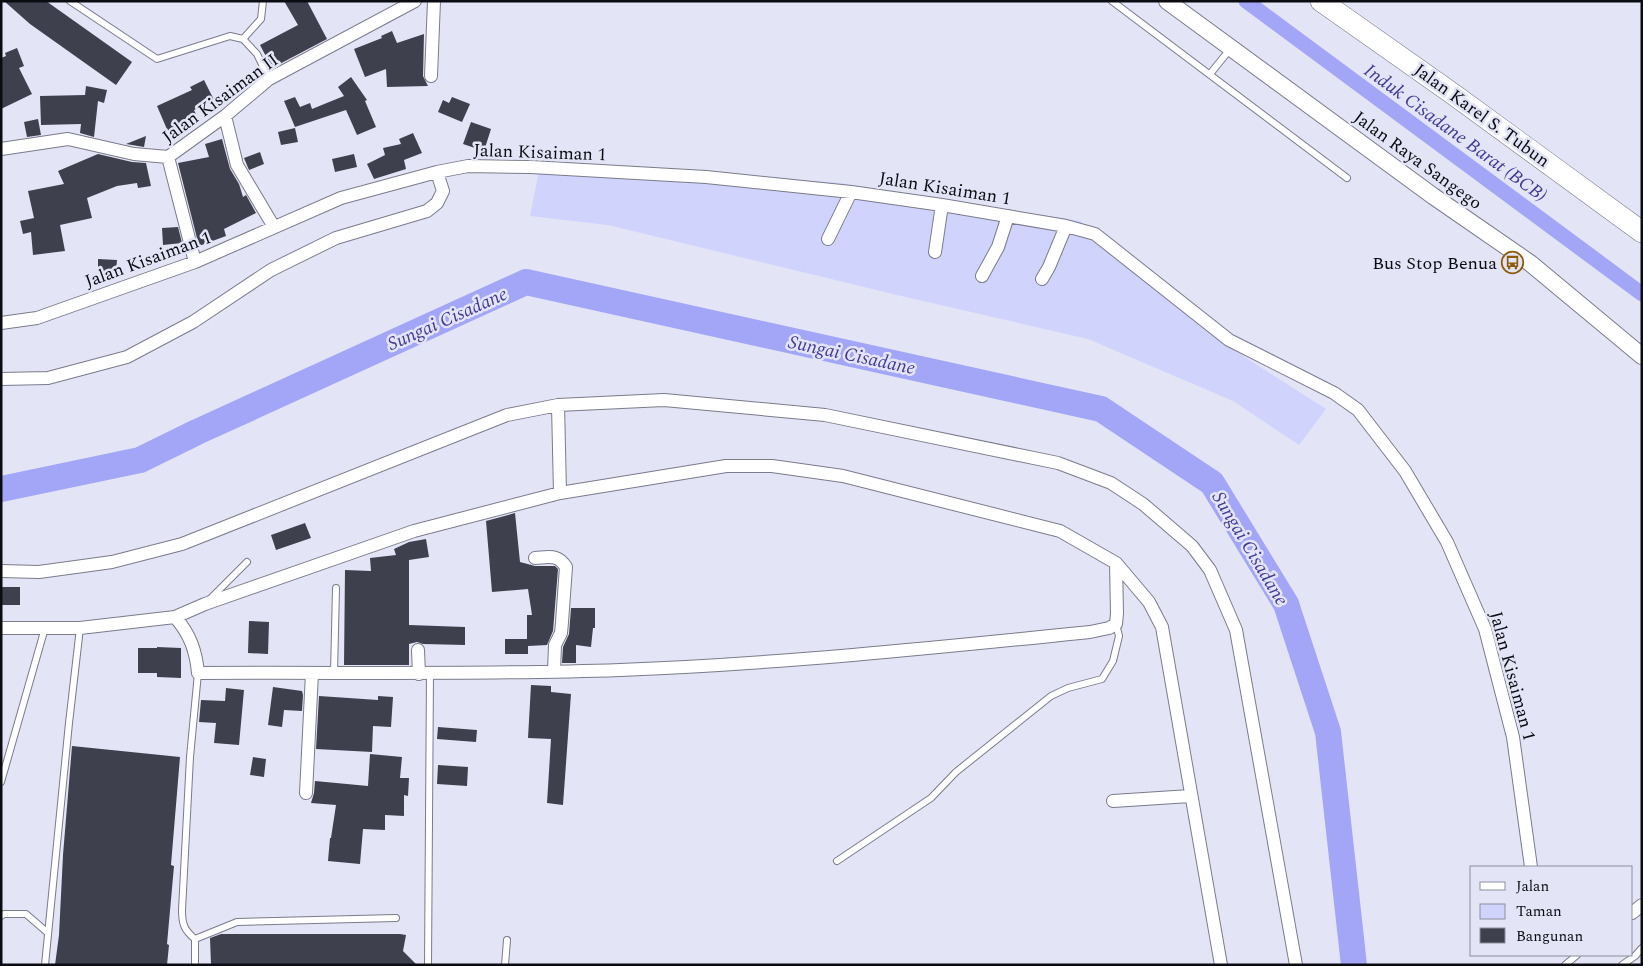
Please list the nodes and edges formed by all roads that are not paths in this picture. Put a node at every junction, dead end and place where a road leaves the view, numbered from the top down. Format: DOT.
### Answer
graph roads {
  1 [pos="70,1"];
  2 [pos="263,1"];
  3 [pos="415,1"];
  4 [pos="434,1"];
  5 [pos="1112,1"];
  6 [pos="1167,1"];
  7 [pos="1322,1"];
  8 [pos="243,39"];
  9 [pos="1231,48"];
  10 [pos="1210,74"];
  11 [pos="431,76"];
  12 [pos="269,79"];
  13 [pos="225,116"];
  14 [pos="1,149"];
  15 [pos="168,157"];
  16 [pos="437,172"];
  17 [pos="1347,178"];
  18 [pos="850,192"];
  19 [pos="942,205"];
  20 [pos="1008,216"];
  21 [pos="1066,226"];
  22 [pos="274,227"];
  23 [pos="1642,232"];
  24 [pos="828,239"];
  25 [pos="935,252"];
  26 [pos="195,262"];
  27 [pos="982,276"];
  28 [pos="1042,279"];
  29 [pos="1,322"];
  30 [pos="1642,356"];
  31 [pos="1,379"];
  32 [pos="558,405"];
  33 [pos="560,493"];
  34 [pos="535,558"];
  35 [pos="247,562"];
  36 [pos="1116,563"];
  37 [pos="1,571"];
  38 [pos="336,588"];
  39 [pos="205,604"];
  40 [pos="175,617"];
  41 [pos="1116,624"];
  42 [pos="1,628"];
  43 [pos="45,628"];
  44 [pos="80,628"];
  45 [pos="418,650"];
  46 [pos="554,671"];
  47 [pos="198,673"];
  48 [pos="312,673"];
  49 [pos="334,674"];
  50 [pos="424,674"];
  51 [pos="1,782"];
  52 [pos="306,792"];
  53 [pos="1190,796"];
  54 [pos="1113,801"];
  55 [pos="837,861"];
  56 [pos="1531,866"];
  57 [pos="1,916"];
  58 [pos="396,918"];
  59 [pos="48,933"];
  60 [pos="195,939"];
  61 [pos="507,940"];
  62 [pos="1642,948"];
  63 [pos="1576,956"];
  64 [pos="45,965"];
  65 [pos="195,965"];
  66 [pos="428,965"];
  67 [pos="505,965"];
  68 [pos="1221,965"];
  69 [pos="1296,965"];
  70 [pos="1565,965"];
  71 [pos="1622,965"];
  1 -- 8 [label="lane"];
  2 -- 8 [label="lane"];
  3 -- 12 [label="street, Jalan Kisaiman II"];
  4 -- 11 [label="street"];
  5 -- 10 [label="lane"];
  6 -- 9 [label="street, Jalan Raya Sangego"];
  7 -- 23 [label="main road, Jalan Karel S. Tubun"];
  8 -- 12 [label="lane"];
  9 -- 10 [label="lane"];
  9 -- 30 [label="street, Jalan Raya Sangego"];
  10 -- 17 [label="lane"];
  12 -- 13 [label="street, Jalan Kisaiman II"];
  13 -- 15 [label="street, Jalan Kisaiman II"];
  13 -- 22 [label="street"];
  14 -- 15 [label="street, Jalan Kisaiman II"];
  15 -- 26 [label="street"];
  16 -- 18 [label="street, Jalan Kisaiman 1"];
  16 -- 22 [label="street, Jalan Kisaiman 1"];
  16 -- 31 [label="street"];
  18 -- 19 [label="street, Jalan Kisaiman 1"];
  18 -- 24 [label="street"];
  19 -- 20 [label="street, Jalan Kisaiman 1"];
  19 -- 25 [label="street"];
  20 -- 21 [label="street, Jalan Kisaiman 1"];
  20 -- 27 [label="street"];
  21 -- 28 [label="street"];
  21 -- 56 [label="street, Jalan Kisaiman 1"];
  22 -- 26 [label="street, Jalan Kisaiman 1"];
  26 -- 29 [label="street, Jalan Kisaiman 1"];
  32 -- 33 [label="street"];
  32 -- 37 [label="street"];
  32 -- 69 [label="street"];
  33 -- 36 [label="street"];
  33 -- 39 [label="street"];
  34 -- 46 [label="street"];
  35 -- 39 [label="lane"];
  36 -- 41 [label="street"];
  36 -- 53 [label="street"];
  38 -- 49 [label="lane"];
  39 -- 40 [label="street"];
  40 -- 44 [label="street"];
  40 -- 47 [label="street"];
  41 -- 46 [label="street"];
  41 -- 55 [label="lane"];
  42 -- 43 [label="street"];
  43 -- 44 [label="street"];
  43 -- 51 [label="lane"];
  44 -- 59 [label="lane"];
  45 -- 50 [label="street"];
  46 -- 50 [label="street"];
  47 -- 48 [label="street"];
  47 -- 60 [label="lane"];
  48 -- 49 [label="street"];
  48 -- 52 [label="street"];
  49 -- 50 [label="street"];
  50 -- 66 [label="lane"];
  53 -- 54 [label="street"];
  53 -- 68 [label="street"];
  57 -- 59 [label="lane"];
  58 -- 60 [label="lane"];
  59 -- 64 [label="lane"];
  60 -- 65 [label="lane"];
  61 -- 67 [label="lane"];
  62 -- 71 [label="lane"];
  63 -- 70 [label="lane"];
}
